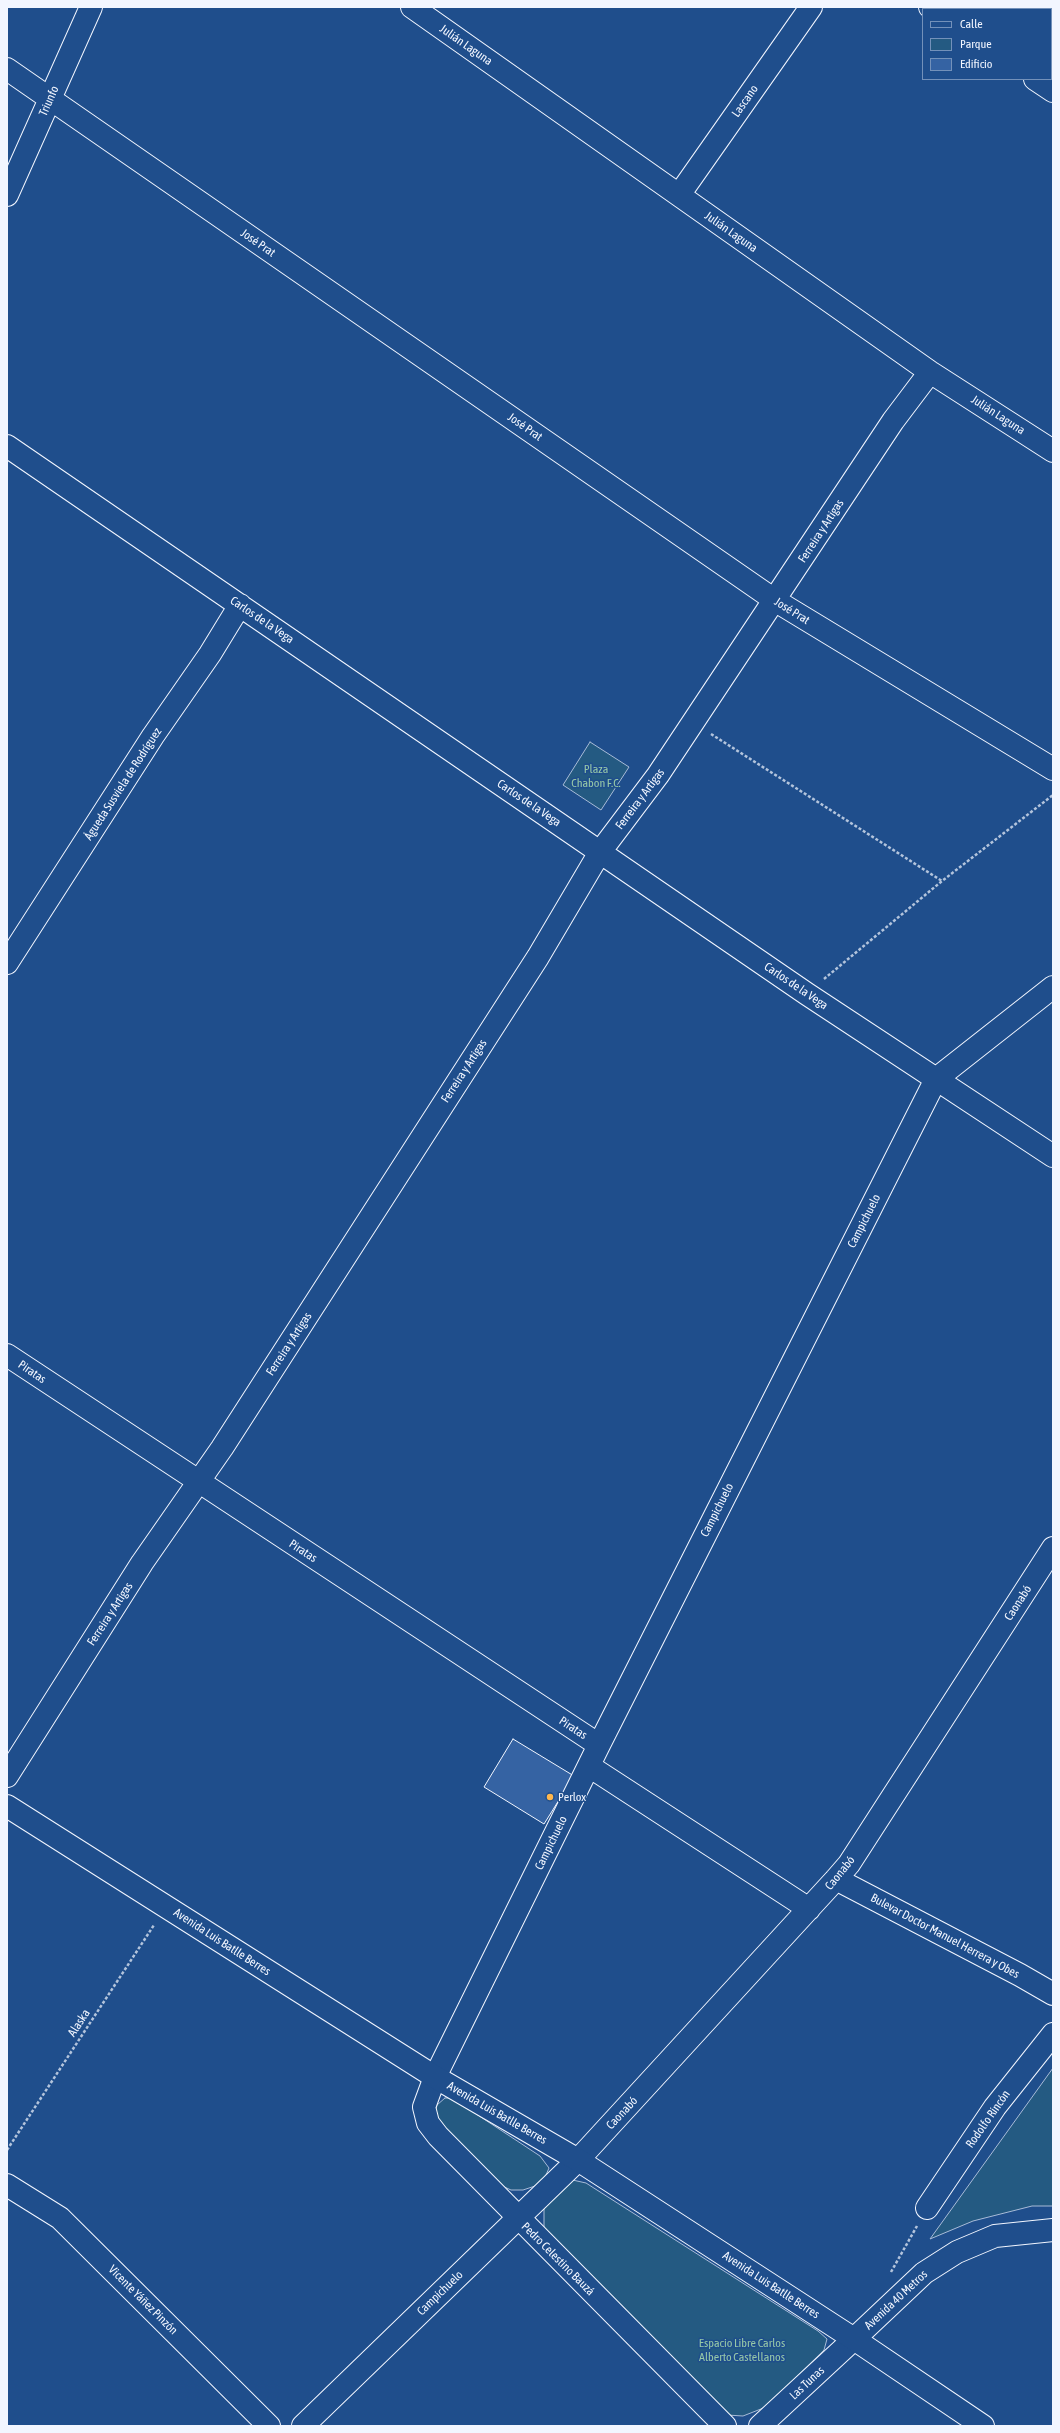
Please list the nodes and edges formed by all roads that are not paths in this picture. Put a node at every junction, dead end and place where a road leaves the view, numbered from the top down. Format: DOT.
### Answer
graph roads {
  1 [pos="91,7"];
  2 [pos="412,7"];
  3 [pos="811,7"];
  4 [pos="7,69"];
  5 [pos="1036,80"];
  6 [pos="1053,91"];
  7 [pos="50,98"];
  8 [pos="7,195"];
  9 [pos="679,195"];
  10 [pos="930,372"];
  11 [pos="7,446"];
  12 [pos="1053,451"];
  13 [pos="776,601"];
  14 [pos="240,605"];
  15 [pos="1053,768"];
  16 [pos="600,852"];
  17 [pos="7,963"];
  18 [pos="1053,987"];
  19 [pos="936,1079"];
  20 [pos="1053,1156"];
  21 [pos="7,1355"];
  22 [pos="199,1483"];
  23 [pos="1053,1548"];
  24 [pos="599,1745"];
  25 [pos="589,1766"];
  26 [pos="7,1776"];
  27 [pos="7,1806"];
  28 [pos="836,1879"];
  29 [pos="809,1909"];
  30 [pos="1053,1994"];
  31 [pos="1053,2034"];
  32 [pos="435,2077"];
  33 [pos="578,2160"];
  34 [pos="7,2185"];
  35 [pos="927,2208"];
  36 [pos="517,2218"];
  37 [pos="1053,2230"];
  38 [pos="854,2339"];
  39 [pos="269,2426"];
  40 [pos="303,2426"];
  41 [pos="725,2426"];
  42 [pos="760,2426"];
  43 [pos="983,2426"];
  1 -- 7 [label="street, Triunfo"];
  2 -- 9 [label="street, Julián Laguna"];
  3 -- 9 [label="street, Lascano"];
  4 -- 7 [label="street, José Prat"];
  5 -- 6 [label="street"];
  7 -- 8 [label="street, Triunfo"];
  7 -- 13 [label="street, José Prat"];
  9 -- 10 [label="street, Julián Laguna"];
  10 -- 12 [label="street, Julián Laguna"];
  10 -- 13 [label="street, Ferreira y Artigas"];
  11 -- 14 [label="street, Carlos de la Vega"];
  13 -- 15 [label="street, José Prat"];
  13 -- 16 [label="street, Ferreira y Artigas"];
  14 -- 16 [label="street, Carlos de la Vega"];
  14 -- 17 [label="street, Águeda Susviela de Rodríguez"];
  16 -- 19 [label="street, Carlos de la Vega"];
  16 -- 22 [label="street, Ferreira y Artigas"];
  18 -- 19 [label="street, Campichuelo"];
  19 -- 20 [label="street, Carlos de la Vega"];
  19 -- 24 [label="street, Campichuelo"];
  21 -- 22 [label="street, Piratas"];
  22 -- 24 [label="street, Piratas"];
  22 -- 26 [label="street, Ferreira y Artigas"];
  23 -- 28 [label="street, Caonabó"];
  24 -- 25 [label="street, Campichuelo"];
  25 -- 29 [label="street"];
  25 -- 32 [label="street, Campichuelo"];
  27 -- 32 [label="street, Avenida Luis Batlle Berres"];
  28 -- 29 [label="street, Caonabó"];
  28 -- 30 [label="street, Bulevar Doctor Manuel Herrera y Obes"];
  29 -- 33 [label="street, Caonabó"];
  31 -- 35 [label="street, Rodolfo Rincón"];
  32 -- 33 [label="street, Avenida Luis Batlle Berres"];
  32 -- 36 [label="street, Pedro Celestino Bauzá"];
  33 -- 36 [label="street, Campichuelo"];
  33 -- 38 [label="street, Avenida Luis Batlle Berres"];
  34 -- 39 [label="street, Vicente Yáñez Pinzón"];
  36 -- 40 [label="street, Campichuelo"];
  36 -- 41 [label="street, Pedro Celestino Bauzá"];
  37 -- 38 [label="street, Avenida 40 Metros"];
  38 -- 42 [label="street, Las Tunas"];
  38 -- 43 [label="street, Avenida Luis Batlle Berres"];
}
